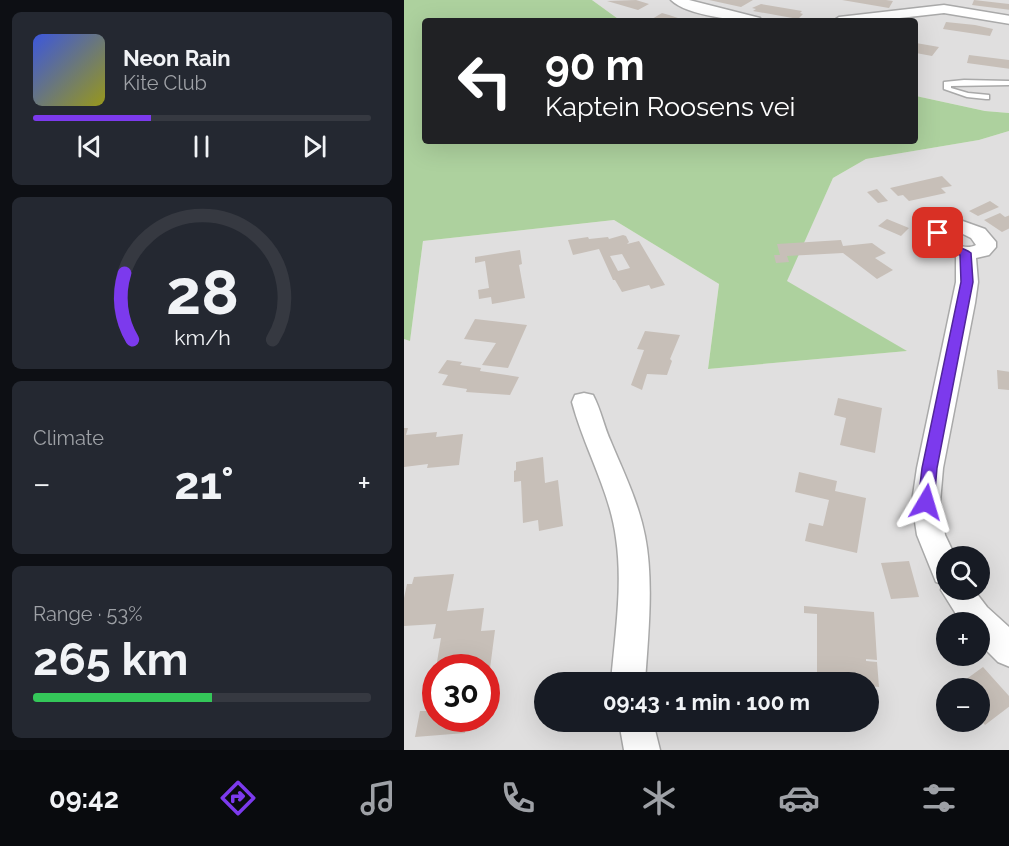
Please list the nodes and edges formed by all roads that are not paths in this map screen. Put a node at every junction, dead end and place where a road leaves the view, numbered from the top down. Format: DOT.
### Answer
graph roads {
  1 [pos="677,0"];
  2 [pos="947,4"];
  3 [pos="742,18"];
  4 [pos="858,18"];
  5 [pos="1010,20"];
  6 [pos="1010,83"];
  7 [pos="986,96"];
  8 [pos="966,253"];
  9 [pos="584,402"];
  10 [pos="936,548"];
  11 [pos="963,600"];
  12 [pos="1010,651"];
  13 [pos="629,672"];
  14 [pos="638,732"];
  15 [pos="642,750"];
  1 -- 3 [label="street"];
  2 -- 4 [label="street"];
  2 -- 5 [label="street"];
  6 -- 7 [label="lane"];
  8 -- 10 [label="street"];
  9 -- 13 [label="street"];
  11 -- 12 [label="street"];
  14 -- 15 [label="street"];
}
